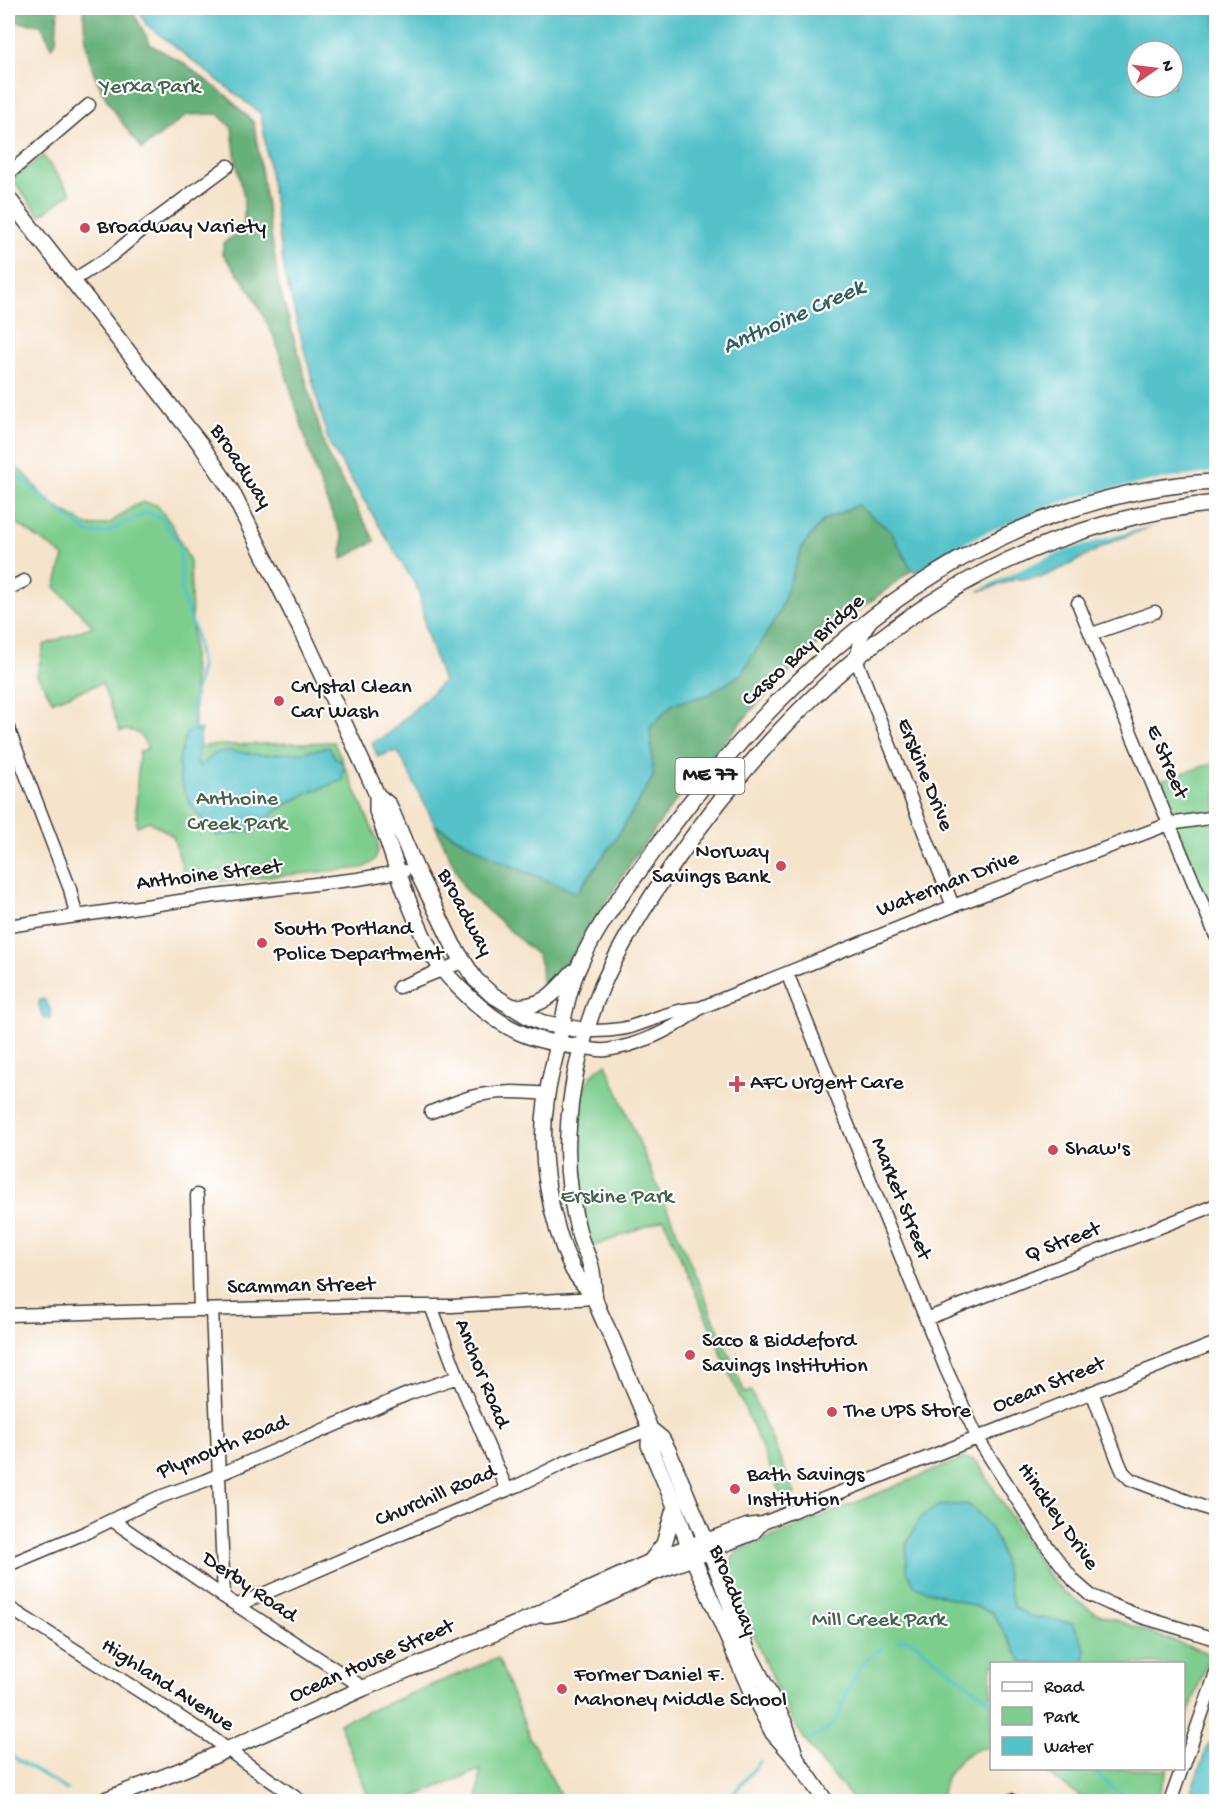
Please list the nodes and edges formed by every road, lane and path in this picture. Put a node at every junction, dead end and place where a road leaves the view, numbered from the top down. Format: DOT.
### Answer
graph roads {
  1 [pos="89,105"];
  2 [pos="228,166"];
  3 [pos="8,174"];
  4 [pos="8,198"];
  5 [pos="72,281"];
  6 [pos="1216,482"];
  7 [pos="1216,503"];
  8 [pos="24,581"];
  9 [pos="8,589"];
  10 [pos="1078,603"];
  11 [pos="1155,612"];
  12 [pos="874,615"];
  13 [pos="1092,634"];
  14 [pos="856,659"];
  15 [pos="8,728"];
  16 [pos="377,795"];
  17 [pos="1216,817"];
  18 [pos="1170,824"];
  19 [pos="416,869"];
  20 [pos="400,872"];
  21 [pos="953,906"];
  22 [pos="76,915"];
  23 [pos="8,926"];
  24 [pos="1216,936"];
  25 [pos="462,962"];
  26 [pos="579,965"];
  27 [pos="442,970"];
  28 [pos="787,973"];
  29 [pos="399,987"];
  30 [pos="510,1007"];
  31 [pos="700,1008"];
  32 [pos="562,1027"];
  33 [pos="587,1031"];
  34 [pos="558,1044"];
  35 [pos="582,1047"];
  36 [pos="547,1094"];
  37 [pos="431,1112"];
  38 [pos="197,1195"];
  39 [pos="1216,1205"];
  40 [pos="595,1298"];
  41 [pos="431,1306"];
  42 [pos="206,1310"];
  43 [pos="8,1315"];
  44 [pos="926,1319"];
  45 [pos="1216,1343"];
  46 [pos="458,1377"];
  47 [pos="1092,1392"];
  48 [pos="650,1429"];
  49 [pos="978,1439"];
  50 [pos="218,1475"];
  51 [pos="507,1490"];
  52 [pos="675,1506"];
  53 [pos="1216,1512"];
  54 [pos="112,1520"];
  55 [pos="708,1545"];
  56 [pos="691,1552"];
  57 [pos="650,1562"];
  58 [pos="8,1565"];
  59 [pos="224,1597"];
  60 [pos="238,1605"];
  61 [pos="8,1607"];
  62 [pos="535,1616"];
  63 [pos="1216,1640"];
  64 [pos="1216,1674"];
  65 [pos="364,1688"];
  66 [pos="227,1750"];
  67 [pos="796,1760"];
  68 [pos="1185,1761"];
  69 [pos="1182,1770"];
  70 [pos="100,1802"];
  71 [pos="302,1802"];
  72 [pos="826,1802"];
  73 [pos="1170,1802"];
  1 -- 3 [label="street"];
  2 -- 5 [label="street"];
  4 -- 5 [label="main road, Broadway"];
  5 -- 16 [label="main road, Broadway"];
  6 -- 12 [label="main road, Casco Bay Bridge / ME 77"];
  7 -- 14 [label="main road, Casco Bay Bridge / ME 77"];
  8 -- 9 [label="street"];
  10 -- 13 [label="street, E Street"];
  11 -- 13 [label="street"];
  12 -- 14 [label="street"];
  12 -- 26 [label="main road, Casco Bay Bridge / ME 77"];
  13 -- 18 [label="street, E Street"];
  14 -- 21 [label="street, Erskine Drive"];
  14 -- 33 [label="main road, Casco Bay Bridge / ME 77"];
  15 -- 22 [label="street"];
  16 -- 19 [label="main road, Broadway"];
  16 -- 20 [label="main road, Broadway"];
  17 -- 18 [label="street, Waterman Drive"];
  18 -- 21 [label="street, Waterman Drive"];
  18 -- 24 [label="street, E Street"];
  19 -- 20 [label="street, Anthoine Street"];
  19 -- 25 [label="main road, Broadway"];
  20 -- 22 [label="street, Anthoine Street"];
  20 -- 27 [label="main road, Broadway"];
  21 -- 28 [label="street, Waterman Drive"];
  22 -- 23 [label="street, Anthoine Street"];
  25 -- 27 [label="street"];
  25 -- 30 [label="main road, Broadway"];
  26 -- 30 [label="main road"];
  26 -- 32 [label="main road, Casco Bay Bridge / ME 77"];
  27 -- 29 [label="street"];
  27 -- 34 [label="main road, Broadway"];
  28 -- 31 [label="street, Waterman Drive"];
  28 -- 44 [label="street, Market Street"];
  30 -- 32 [label="main road, Broadway"];
  31 -- 33 [label="street, Waterman Drive"];
  31 -- 35 [label="street, Waterman Drive"];
  32 -- 33 [label="main road, Waterman Drive"];
  32 -- 34 [label="main road, Broadway / ME 77"];
  33 -- 35 [label="main road, Broadway / ME 77"];
  34 -- 35 [label="main road, Waterman Drive"];
  34 -- 36 [label="main road, Broadway / ME 77"];
  35 -- 40 [label="main road, Broadway / ME 77"];
  36 -- 37 [label="street"];
  36 -- 40 [label="main road, Broadway / ME 77"];
  38 -- 42 [label="street"];
  39 -- 44 [label="street, Q Street"];
  40 -- 41 [label="street, Scamman Street"];
  40 -- 48 [label="main road, Broadway / ME 77"];
  41 -- 42 [label="street, Scamman Street"];
  41 -- 46 [label="street, Anchor Road"];
  42 -- 43 [label="street, Scamman Street"];
  42 -- 50 [label="street"];
  44 -- 49 [label="street, Market Street"];
  45 -- 47 [label="street, Ocean Street"];
  46 -- 50 [label="street, Plymouth Road"];
  46 -- 51 [label="street, Anchor Road"];
  47 -- 49 [label="street, Ocean Street"];
  47 -- 53 [label="street"];
  48 -- 51 [label="street, Churchill Road"];
  48 -- 52 [label="main road, Broadway / ME 77"];
  48 -- 55 [label="main road, Broadway / ME 77"];
  49 -- 55 [label="street, Ocean Street"];
  49 -- 63 [label="street, Hinckley Drive"];
  50 -- 54 [label="street, Plymouth Road"];
  50 -- 59 [label="street"];
  51 -- 60 [label="street, Churchill Road"];
  52 -- 56 [label="main road, Broadway"];
  52 -- 57 [label="main road"];
  54 -- 58 [label="street, Plymouth Road"];
  54 -- 59 [label="street, Derby Road"];
  55 -- 56 [label="main road, Ocean House Street"];
  55 -- 67 [label="main road, Broadway"];
  56 -- 57 [label="main road, Ocean House Street"];
  56 -- 62 [label="main road, Ocean House Street"];
  56 -- 67 [label="main road, Broadway"];
  57 -- 62 [label="main road, Ocean House Street"];
  59 -- 60 [label="street, Derby Road"];
  60 -- 65 [label="street, Derby Road"];
  61 -- 66 [label="street, Highland Avenue"];
  62 -- 65 [label="main road, Ocean House Street"];
  64 -- 68 [label="street"];
  65 -- 66 [label="main road, Ocean House Street"];
  66 -- 70 [label="main road"];
  66 -- 71 [label="street, Highland Avenue"];
  67 -- 72 [label="main road, Broadway"];
  69 -- 73 [label="street"];
}
